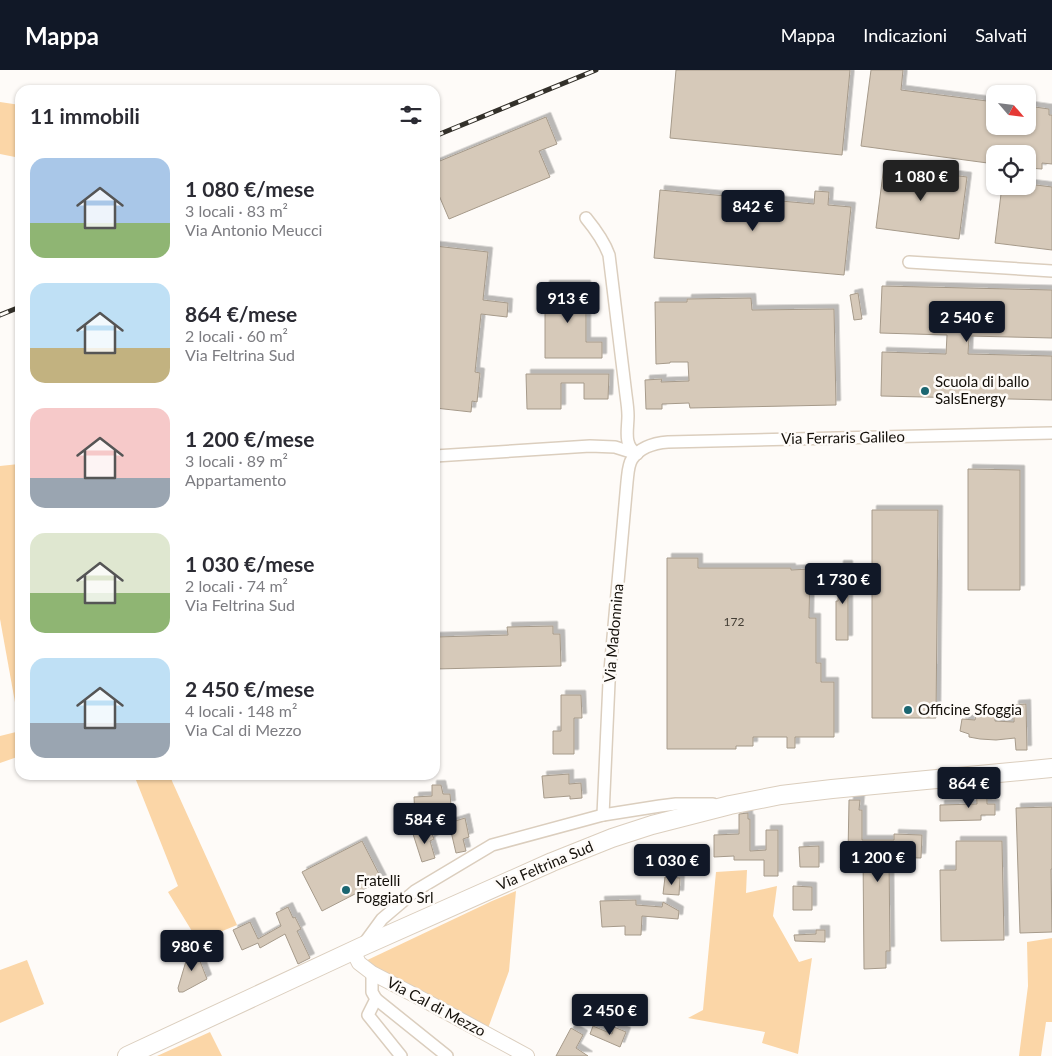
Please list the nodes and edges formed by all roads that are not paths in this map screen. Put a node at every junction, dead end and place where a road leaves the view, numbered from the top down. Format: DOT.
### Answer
graph roads {
  1 [pos="586,218"];
  2 [pos="909,262"];
  3 [pos="1052,272"];
  4 [pos="1052,433"];
  5 [pos="637,454"];
  6 [pos="440,456"];
  7 [pos="1052,768"];
  8 [pos="730,805"];
  9 [pos="604,815"];
  10 [pos="357,949"];
  11 [pos="372,973"];
  12 [pos="376,999"];
  13 [pos="127,1056"];
  14 [pos="402,1056"];
  15 [pos="447,1056"];
  16 [pos="527,1056"];
  1 -- 5 [label="street"];
  2 -- 3 [label="street"];
  4 -- 5 [label="street, Via Ferraris Galileo"];
  5 -- 6 [label="street"];
  5 -- 9 [label="street, Via Madonnina"];
  7 -- 8 [label="main road, Via Feltrina Sud"];
  8 -- 9 [label="street"];
  8 -- 10 [label="main road, Via Feltrina Sud"];
  9 -- 10 [label="street"];
  10 -- 11 [label="street, Via Cal di Mezzo"];
  10 -- 13 [label="main road, Via Feltrina Sud"];
  11 -- 12 [label="street"];
  11 -- 16 [label="street, Via Cal di Mezzo"];
  12 -- 14 [label="street"];
  12 -- 15 [label="street"];
}
